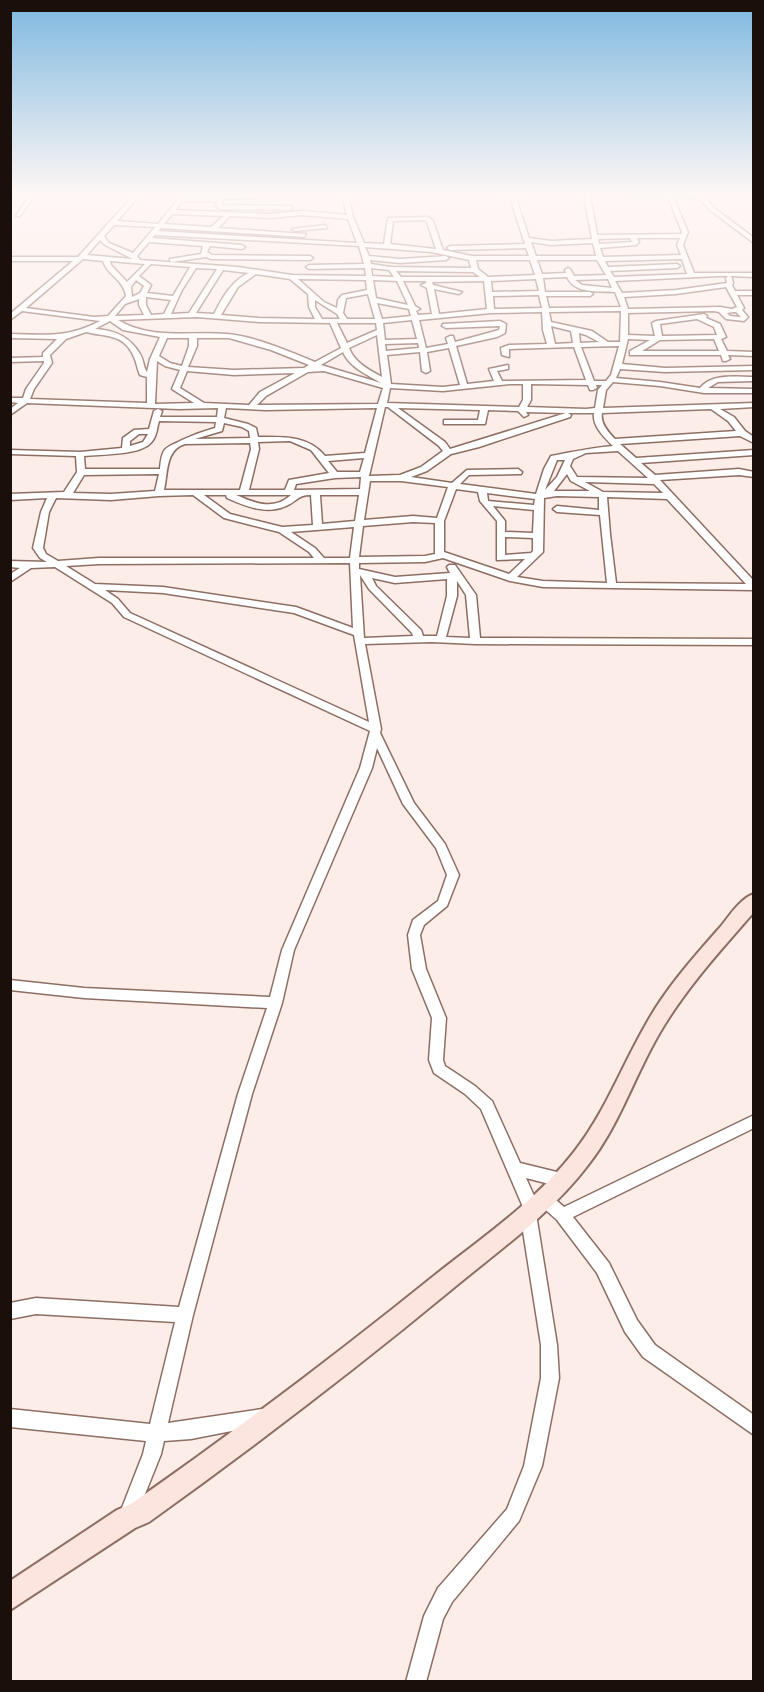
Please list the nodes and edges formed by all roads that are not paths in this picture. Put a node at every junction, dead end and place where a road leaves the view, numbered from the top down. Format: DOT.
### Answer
graph roads {
  1 [pos="62,274"];
  2 [pos="116,274"];
  3 [pos="139,274"];
  4 [pos="189,274"];
  5 [pos="218,274"];
  6 [pos="251,274"];
  7 [pos="260,274"];
  8 [pos="282,274"];
  9 [pos="307,274"];
  10 [pos="341,274"];
  11 [pos="351,274"];
  12 [pos="369,274"];
  13 [pos="397,274"];
  14 [pos="483,274"];
  15 [pos="569,274"];
  16 [pos="600,274"];
  17 [pos="610,274"];
  18 [pos="615,274"];
  19 [pos="650,274"];
  20 [pos="729,274"];
  21 [pos="344,276"];
  22 [pos="539,276"];
  23 [pos="681,276"];
  24 [pos="691,276"];
  25 [pos="136,277"];
  26 [pos="283,277"];
  27 [pos="292,277"];
  28 [pos="306,277"];
  29 [pos="572,277"];
  30 [pos="639,278"];
  31 [pos="652,278"];
  32 [pos="487,279"];
  33 [pos="402,280"];
  34 [pos="457,280"];
  35 [pos="753,280"];
  36 [pos="430,283"];
  37 [pos="729,284"];
  38 [pos="128,287"];
  39 [pos="372,289"];
  40 [pos="692,290"];
  41 [pos="543,291"];
  42 [pos="582,291"];
  43 [pos="459,292"];
  44 [pos="311,293"];
  45 [pos="517,293"];
  46 [pos="620,293"];
  47 [pos="733,293"];
  48 [pos="753,293"];
  49 [pos="489,294"];
  50 [pos="648,294"];
  51 [pos="142,295"];
  52 [pos="175,298"];
  53 [pos="122,304"];
  54 [pos="340,304"];
  55 [pos="739,307"];
  56 [pos="332,308"];
  57 [pos="517,308"];
  58 [pos="20,309"];
  59 [pos="547,310"];
  60 [pos="625,310"];
  61 [pos="491,311"];
  62 [pos="340,313"];
  63 [pos="413,313"];
  64 [pos="438,313"];
  65 [pos="463,313"];
  66 [pos="701,314"];
  67 [pos="724,314"];
  68 [pos="167,316"];
  69 [pos="217,316"];
  70 [pos="149,317"];
  71 [pos="10,318"];
  72 [pos="319,320"];
  73 [pos="112,321"];
  74 [pos="332,321"];
  75 [pos="345,321"];
  76 [pos="379,321"];
  77 [pos="670,321"];
  78 [pos="548,323"];
  79 [pos="195,326"];
  80 [pos="446,326"];
  81 [pos="717,326"];
  82 [pos="126,328"];
  83 [pos="573,329"];
  84 [pos="88,330"];
  85 [pos="380,331"];
  86 [pos="593,334"];
  87 [pos="10,336"];
  88 [pos="164,336"];
  89 [pos="63,337"];
  90 [pos="121,337"];
  91 [pos="659,338"];
  92 [pos="679,338"];
  93 [pos="717,338"];
  94 [pos="421,341"];
  95 [pos="381,342"];
  96 [pos="623,342"];
  97 [pos="605,343"];
  98 [pos="453,344"];
  99 [pos="645,346"];
  100 [pos="552,347"];
  101 [pos="577,347"];
  102 [pos="344,348"];
  103 [pos="424,351"];
  104 [pos="383,353"];
  105 [pos="633,353"];
  106 [pos="724,353"];
  107 [pos="658,354"];
  108 [pos="753,354"];
  109 [pos="506,355"];
  110 [pos="155,357"];
  111 [pos="46,359"];
  112 [pos="10,360"];
  113 [pos="315,364"];
  114 [pos="617,366"];
  115 [pos="505,367"];
  116 [pos="185,368"];
  117 [pos="326,368"];
  118 [pos="753,368"];
  119 [pos="649,369"];
  120 [pos="726,369"];
  121 [pos="303,370"];
  122 [pos="665,370"];
  123 [pos="426,371"];
  124 [pos="151,376"];
  125 [pos="730,379"];
  126 [pos="753,380"];
  127 [pos="609,381"];
  128 [pos="510,382"];
  129 [pos="527,382"];
  130 [pos="499,383"];
  131 [pos="592,383"];
  132 [pos="660,384"];
  133 [pos="387,385"];
  134 [pos="464,386"];
  135 [pos="704,391"];
  136 [pos="753,391"];
  137 [pos="599,399"];
  138 [pos="10,400"];
  139 [pos="26,400"];
  140 [pos="528,400"];
  141 [pos="202,405"];
  142 [pos="385,405"];
  143 [pos="753,405"];
  144 [pos="222,406"];
  145 [pos="155,407"];
  146 [pos="251,407"];
  147 [pos="484,408"];
  148 [pos="714,408"];
  149 [pos="521,410"];
  150 [pos="536,410"];
  151 [pos="546,411"];
  152 [pos="586,411"];
  153 [pos="596,411"];
  154 [pos="10,413"];
  155 [pos="156,418"];
  156 [pos="555,418"];
  157 [pos="222,421"];
  158 [pos="447,422"];
  159 [pos="532,425"];
  160 [pos="151,431"];
  161 [pos="742,433"];
  162 [pos="254,440"];
  163 [pos="633,440"];
  164 [pos="753,441"];
  165 [pos="185,442"];
  166 [pos="617,445"];
  167 [pos="123,450"];
  168 [pos="10,452"];
  169 [pos="448,452"];
  170 [pos="753,452"];
  171 [pos="80,454"];
  172 [pos="369,455"];
  173 [pos="674,458"];
  174 [pos="322,459"];
  175 [pos="568,461"];
  176 [pos="636,461"];
  177 [pos="329,467"];
  178 [pos="117,471"];
  179 [pos="164,471"];
  180 [pos="81,472"];
  181 [pos="518,472"];
  182 [pos="335,475"];
  183 [pos="753,475"];
  184 [pos="365,476"];
  185 [pos="401,478"];
  186 [pos="321,479"];
  187 [pos="654,479"];
  188 [pos="576,480"];
  189 [pos="453,486"];
  190 [pos="482,491"];
  191 [pos="294,492"];
  192 [pos="315,492"];
  193 [pos="363,492"];
  194 [pos="545,492"];
  195 [pos="159,493"];
  196 [pos="195,493"];
  197 [pos="244,493"];
  198 [pos="271,493"];
  199 [pos="224,494"];
  200 [pos="67,495"];
  201 [pos="603,495"];
  202 [pos="526,496"];
  203 [pos="670,496"];
  204 [pos="10,497"];
  205 [pos="52,497"];
  206 [pos="486,503"];
  207 [pos="516,506"];
  208 [pos="539,508"];
  209 [pos="273,509"];
  210 [pos="557,509"];
  211 [pos="604,513"];
  212 [pos="440,521"];
  213 [pos="501,521"];
  214 [pos="358,523"];
  215 [pos="318,526"];
  216 [pos="282,530"];
  217 [pos="500,534"];
  218 [pos="538,536"];
  219 [pos="447,556"];
  220 [pos="536,556"];
  221 [pos="354,559"];
  222 [pos="322,561"];
  223 [pos="10,564"];
  224 [pos="56,564"];
  225 [pos="28,566"];
  226 [pos="360,572"];
  227 [pos="454,575"];
  228 [pos="510,578"];
  229 [pos="10,579"];
  230 [pos="612,586"];
  231 [pos="90,587"];
  232 [pos="753,587"];
  233 [pos="358,637"];
  234 [pos="419,639"];
  235 [pos="441,639"];
  236 [pos="475,641"];
  237 [pos="753,642"];
  238 [pos="376,731"];
  239 [pos="753,900"];
  240 [pos="10,985"];
  241 [pos="275,1003"];
  242 [pos="753,1121"];
  243 [pos="516,1169"];
  244 [pos="561,1180"];
  245 [pos="535,1207"];
  246 [pos="562,1215"];
  247 [pos="10,1311"];
  248 [pos="185,1315"];
  249 [pos="273,1416"];
  250 [pos="10,1418"];
  251 [pos="753,1426"];
  252 [pos="156,1433"];
  253 [pos="126,1519"];
  254 [pos="10,1597"];
  255 [pos="416,1682"];
  1 -- 58 [label="street"];
  2 -- 38 [label="street"];
  3 -- 25 [label="street"];
  4 -- 52 [label="street"];
  5 -- 79 [label="street"];
  6 -- 69 [label="street"];
  7 -- 26 [label="street"];
  8 -- 26 [label="street"];
  9 -- 28 [label="street"];
  10 -- 21 [label="street"];
  11 -- 21 [label="street"];
  12 -- 39 [label="street"];
  13 -- 33 [label="street"];
  14 -- 32 [label="street"];
  15 -- 29 [label="street"];
  16 -- 29 [label="street"];
  17 -- 46 [label="street"];
  18 -- 30 [label="street"];
  19 -- 31 [label="street"];
  20 -- 24 [label="street"];
  20 -- 35 [label="street"];
  20 -- 37 [label="street"];
  21 -- 28 [label="street"];
  21 -- 39 [label="street"];
  22 -- 29 [label="street"];
  22 -- 32 [label="street"];
  22 -- 41 [label="street"];
  23 -- 24 [label="street"];
  23 -- 31 [label="street"];
  23 -- 40 [label="street"];
  25 -- 38 [label="street"];
  25 -- 51 [label="street"];
  26 -- 27 [label="street"];
  27 -- 28 [label="street"];
  27 -- 44 [label="street"];
  29 -- 42 [label="street"];
  30 -- 31 [label="street"];
  30 -- 50 [label="street"];
  32 -- 34 [label="street"];
  32 -- 49 [label="street"];
  33 -- 36 [label="street"];
  33 -- 39 [label="street"];
  33 -- 63 [label="street"];
  34 -- 36 [label="street"];
  34 -- 43 [label="street"];
  35 -- 37 [label="street"];
  36 -- 43 [label="street"];
  36 -- 64 [label="street"];
  37 -- 40 [label="street"];
  37 -- 47 [label="street"];
  38 -- 53 [label="street"];
  39 -- 54 [label="street"];
  39 -- 63 [label="street"];
  39 -- 76 [label="street"];
  40 -- 50 [label="street"];
  41 -- 42 [label="street"];
  41 -- 45 [label="street"];
  41 -- 59 [label="street"];
  42 -- 46 [label="street"];
  43 -- 65 [label="street"];
  44 -- 56 [label="street"];
  44 -- 72 [label="street"];
  45 -- 49 [label="street"];
  45 -- 57 [label="street"];
  46 -- 50 [label="street"];
  46 -- 60 [label="street"];
  47 -- 48 [label="street"];
  47 -- 55 [label="street"];
  49 -- 61 [label="street"];
  51 -- 52 [label="street"];
  51 -- 53 [label="street"];
  51 -- 70 [label="street"];
  52 -- 68 [label="street"];
  53 -- 73 [label="street"];
  54 -- 56 [label="street"];
  54 -- 62 [label="street"];
  55 -- 67 [label="street"];
  55 -- 67 [label="street"];
  56 -- 62 [label="street"];
  57 -- 59 [label="street"];
  57 -- 61 [label="street"];
  58 -- 71 [label="street"];
  58 -- 73 [label="street"];
  59 -- 60 [label="street"];
  59 -- 78 [label="street"];
  60 -- 66 [label="street"];
  60 -- 96 [label="street"];
  61 -- 65 [label="street"];
  62 -- 75 [label="street"];
  63 -- 64 [label="street"];
  63 -- 76 [label="street"];
  63 -- 94 [label="street"];
  64 -- 65 [label="street"];
  64 -- 80 [label="street"];
  66 -- 67 [label="street"];
  66 -- 67 [label="street"];
  66 -- 77 [label="street"];
  66 -- 81 [label="street"];
  67 -- 81 [label="street"];
  68 -- 70 [label="street"];
  68 -- 79 [label="street"];
  69 -- 72 [label="street"];
  69 -- 79 [label="street"];
  70 -- 73 [label="street"];
  72 -- 74 [label="street"];
  73 -- 82 [label="street"];
  73 -- 84 [label="street"];
  74 -- 75 [label="street"];
  74 -- 102 [label="street"];
  75 -- 76 [label="street"];
  76 -- 85 [label="street"];
  77 -- 91 [label="street"];
  77 -- 92 [label="street"];
  78 -- 83 [label="street"];
  78 -- 100 [label="street"];
  79 -- 88 [label="street"];
  79 -- 113 [label="street"];
  79 -- 116 [label="street"];
  80 -- 98 [label="street"];
  80 -- 98 [label="street"];
  81 -- 93 [label="street"];
  82 -- 88 [label="street"];
  82 -- 90 [label="street"];
  83 -- 86 [label="street"];
  83 -- 101 [label="street"];
  84 -- 89 [label="street"];
  84 -- 90 [label="street"];
  85 -- 95 [label="street"];
  85 -- 102 [label="street"];
  86 -- 96 [label="street"];
  86 -- 97 [label="street"];
  87 -- 89 [label="street"];
  88 -- 110 [label="street"];
  89 -- 111 [label="street"];
  90 -- 124 [label="street"];
  91 -- 92 [label="street"];
  91 -- 96 [label="street"];
  91 -- 99 [label="street"];
  92 -- 93 [label="street"];
  93 -- 106 [label="street"];
  94 -- 95 [label="street"];
  94 -- 103 [label="street"];
  95 -- 104 [label="street"];
  96 -- 97 [label="street"];
  96 -- 105 [label="street"];
  96 -- 114 [label="street"];
  97 -- 101 [label="street"];
  98 -- 103 [label="street"];
  98 -- 134 [label="street"];
  99 -- 105 [label="street"];
  99 -- 107 [label="street"];
  100 -- 101 [label="street"];
  100 -- 109 [label="street"];
  101 -- 131 [label="street"];
  102 -- 113 [label="street"];
  102 -- 133 [label="street"];
  103 -- 104 [label="street"];
  103 -- 123 [label="street"];
  104 -- 133 [label="street"];
  105 -- 107 [label="street"];
  106 -- 107 [label="street"];
  106 -- 108 [label="street"];
  106 -- 120 [label="street"];
  107 -- 122 [label="street"];
  110 -- 116 [label="street"];
  110 -- 124 [label="street"];
  111 -- 112 [label="street"];
  111 -- 139 [label="street"];
  113 -- 117 [label="street"];
  113 -- 121 [label="street"];
  114 -- 119 [label="street"];
  114 -- 127 [label="street"];
  115 -- 130 [label="street"];
  116 -- 121 [label="street"];
  116 -- 141 [label="street"];
  117 -- 121 [label="street"];
  117 -- 133 [label="street"];
  118 -- 120 [label="street"];
  119 -- 122 [label="street"];
  119 -- 132 [label="street"];
  120 -- 122 [label="street"];
  120 -- 125 [label="street"];
  121 -- 146 [label="street"];
  124 -- 145 [label="street"];
  125 -- 126 [label="street"];
  125 -- 135 [label="street"];
  127 -- 131 [label="street"];
  127 -- 132 [label="street"];
  127 -- 137 [label="street"];
  128 -- 129 [label="street"];
  128 -- 130 [label="street"];
  128 -- 140 [label="street"];
  129 -- 131 [label="street"];
  129 -- 140 [label="street"];
  130 -- 134 [label="street"];
  131 -- 137 [label="street"];
  132 -- 135 [label="street"];
  133 -- 134 [label="street"];
  133 -- 142 [label="street"];
  135 -- 136 [label="street"];
  137 -- 153 [label="street"];
  138 -- 139 [label="street"];
  139 -- 145 [label="street"];
  139 -- 154 [label="street"];
  140 -- 149 [label="street"];
  140 -- 150 [label="street"];
  141 -- 144 [label="street"];
  141 -- 145 [label="street"];
  142 -- 146 [label="street"];
  142 -- 147 [label="street"];
  142 -- 169 [label="street"];
  142 -- 172 [label="street"];
  143 -- 148 [label="street"];
  144 -- 146 [label="street"];
  144 -- 157 [label="street"];
  145 -- 155 [label="street"];
  147 -- 149 [label="street"];
  147 -- 158 [label="street"];
  148 -- 153 [label="street"];
  148 -- 161 [label="street"];
  149 -- 150 [label="street"];
  149 -- 159 [label="street"];
  150 -- 151 [label="street"];
  151 -- 152 [label="street"];
  151 -- 156 [label="street"];
  152 -- 153 [label="street"];
  152 -- 156 [label="street"];
  153 -- 166 [label="street"];
  155 -- 157 [label="street"];
  155 -- 160 [label="street"];
  156 -- 159 [label="street"];
  157 -- 162 [label="street"];
  157 -- 165 [label="street"];
  159 -- 169 [label="street"];
  160 -- 167 [label="street"];
  160 -- 167 [label="street"];
  161 -- 163 [label="street"];
  161 -- 164 [label="street"];
  162 -- 165 [label="street"];
  162 -- 174 [label="street"];
  162 -- 197 [label="street"];
  163 -- 166 [label="street"];
  163 -- 173 [label="street"];
  165 -- 179 [label="street"];
  166 -- 175 [label="street"];
  166 -- 176 [label="street"];
  167 -- 171 [label="street"];
  167 -- 178 [label="street"];
  168 -- 171 [label="street"];
  169 -- 185 [label="street"];
  170 -- 173 [label="street"];
  171 -- 180 [label="street"];
  172 -- 174 [label="street"];
  172 -- 184 [label="street"];
  173 -- 176 [label="street"];
  174 -- 177 [label="street"];
  175 -- 188 [label="street"];
  175 -- 194 [label="street"];
  175 -- 194 [label="street"];
  176 -- 187 [label="street"];
  177 -- 182 [label="street"];
  177 -- 186 [label="street"];
  178 -- 179 [label="street"];
  178 -- 180 [label="street"];
  179 -- 195 [label="street"];
  180 -- 200 [label="street"];
  181 -- 189 [label="street"];
  182 -- 184 [label="street"];
  182 -- 186 [label="street"];
  183 -- 187 [label="street"];
  184 -- 185 [label="street"];
  184 -- 193 [label="street"];
  185 -- 189 [label="street"];
  186 -- 191 [label="street"];
  187 -- 188 [label="street"];
  187 -- 203 [label="street"];
  188 -- 194 [label="street"];
  188 -- 201 [label="street"];
  189 -- 190 [label="street"];
  189 -- 212 [label="street"];
  190 -- 202 [label="street"];
  190 -- 206 [label="street"];
  191 -- 192 [label="street"];
  191 -- 198 [label="street"];
  191 -- 209 [label="street"];
  192 -- 193 [label="street"];
  192 -- 215 [label="street"];
  193 -- 214 [label="street"];
  194 -- 201 [label="street"];
  194 -- 202 [label="street"];
  194 -- 208 [label="street"];
  195 -- 196 [label="street"];
  195 -- 200 [label="street"];
  196 -- 199 [label="street"];
  196 -- 216 [label="street"];
  197 -- 198 [label="street"];
  197 -- 199 [label="street"];
  198 -- 209 [label="street"];
  199 -- 209 [label="street"];
  200 -- 205 [label="street"];
  201 -- 203 [label="street"];
  201 -- 211 [label="street"];
  202 -- 207 [label="street"];
  203 -- 232 [label="street"];
  204 -- 205 [label="street"];
  205 -- 224 [label="street"];
  206 -- 207 [label="street"];
  206 -- 213 [label="street"];
  207 -- 208 [label="street"];
  207 -- 213 [label="street"];
  208 -- 218 [label="street"];
  210 -- 211 [label="street"];
  211 -- 230 [label="street"];
  212 -- 214 [label="street"];
  212 -- 219 [label="street"];
  213 -- 217 [label="street"];
  214 -- 215 [label="street"];
  214 -- 221 [label="street"];
  215 -- 216 [label="street"];
  216 -- 222 [label="street"];
  217 -- 218 [label="street"];
  217 -- 220 [label="street"];
  218 -- 220 [label="street"];
  219 -- 221 [label="street"];
  219 -- 227 [label="street"];
  219 -- 228 [label="street"];
  220 -- 228 [label="street"];
  221 -- 222 [label="street"];
  221 -- 226 [label="street"];
  222 -- 224 [label="street"];
  223 -- 225 [label="street"];
  224 -- 225 [label="street"];
  224 -- 231 [label="street"];
  225 -- 229 [label="street"];
  226 -- 227 [label="street"];
  226 -- 233 [label="street"];
  226 -- 234 [label="street"];
  227 -- 235 [label="street"];
  227 -- 236 [label="street"];
  228 -- 230 [label="street"];
  230 -- 232 [label="street"];
  231 -- 233 [label="street"];
  231 -- 238 [label="street"];
  233 -- 234 [label="street"];
  233 -- 238 [label="street"];
  234 -- 235 [label="street"];
  235 -- 236 [label="street"];
  236 -- 237 [label="street"];
  238 -- 241 [label="street"];
  238 -- 243 [label="street"];
  239 -- 244 [label="street"];
  240 -- 241 [label="street"];
  241 -- 248 [label="street"];
  242 -- 246 [label="street"];
  243 -- 244 [label="street"];
  243 -- 245 [label="street"];
  244 -- 245 [label="street"];
  245 -- 246 [label="street"];
  245 -- 249 [label="street"];
  245 -- 255 [label="street"];
  246 -- 251 [label="street"];
  247 -- 248 [label="street"];
  248 -- 252 [label="street"];
  249 -- 252 [label="street"];
  249 -- 253 [label="street"];
  250 -- 252 [label="street"];
  252 -- 253 [label="street"];
  253 -- 254 [label="street"];
}
